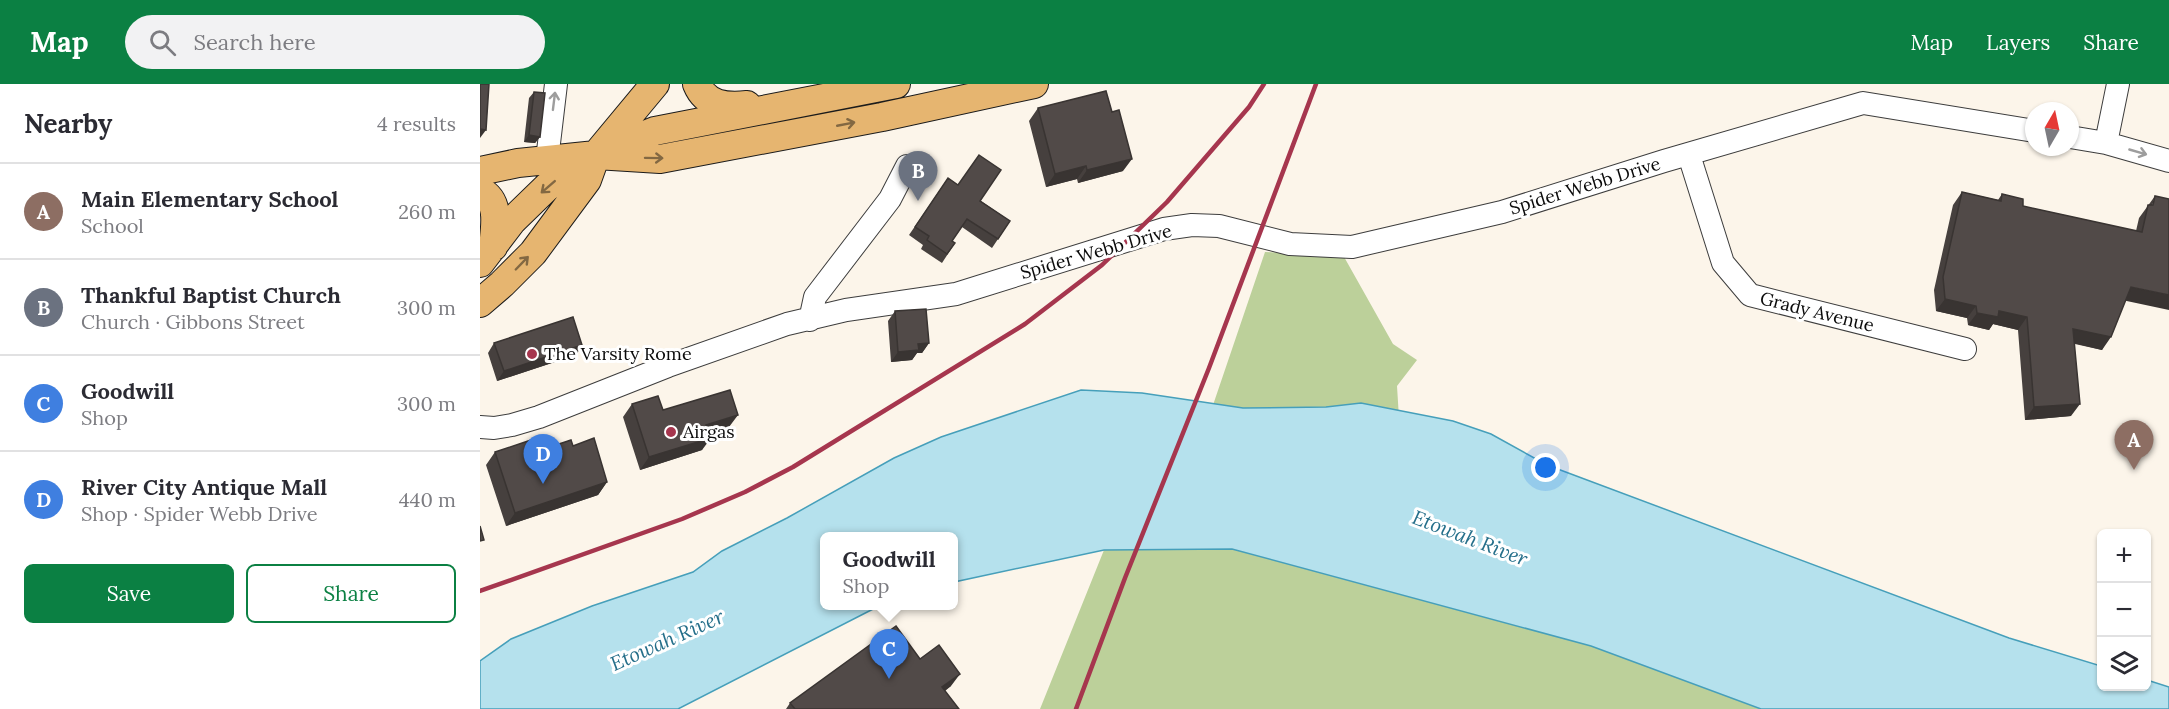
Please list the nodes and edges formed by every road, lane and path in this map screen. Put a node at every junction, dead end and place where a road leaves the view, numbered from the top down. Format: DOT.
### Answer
graph roads {
  1 [pos="556,84"];
  2 [pos="655,84"];
  3 [pos="697,84"];
  4 [pos="864,84"];
  5 [pos="896,84"];
  6 [pos="1034,84"];
  7 [pos="2118,84"];
  8 [pos="2025,130"];
  9 [pos="2079,138"];
  10 [pos="2106,143"];
  11 [pos="596,155"];
  12 [pos="1689,155"];
  13 [pos="547,160"];
  14 [pos="2169,161"];
  15 [pos="907,166"];
  16 [pos="480,171"];
  17 [pos="480,190"];
  18 [pos="486,255"];
  19 [pos="480,303"];
  20 [pos="810,320"];
  21 [pos="1965,349"];
  22 [pos="480,427"];
  13 -- 1 [label="street, one-way"];
  2 -- 11 [label="main road"];
  3 -- 4 [label="main road"];
  5 -- 11 [label="main road"];
  11 -- 6 [label="main road, one-way"];
  7 -- 10 [label="street"];
  8 -- 12 [label="street, Spider Webb Drive"];
  9 -- 10 [label="street"];
  10 -- 14 [label="street, one-way"];
  11 -- 13 [label="main road"];
  11 -- 18 [label="main road, one-way"];
  19 -- 11 [label="main road, one-way"];
  12 -- 20 [label="street, Spider Webb Drive"];
  12 -- 21 [label="street, Grady Avenue"];
  13 -- 16 [label="main road"];
  15 -- 20 [label="street"];
  17 -- 18 [label="main road"];
  20 -- 22 [label="street, Spider Webb Drive"];
}
